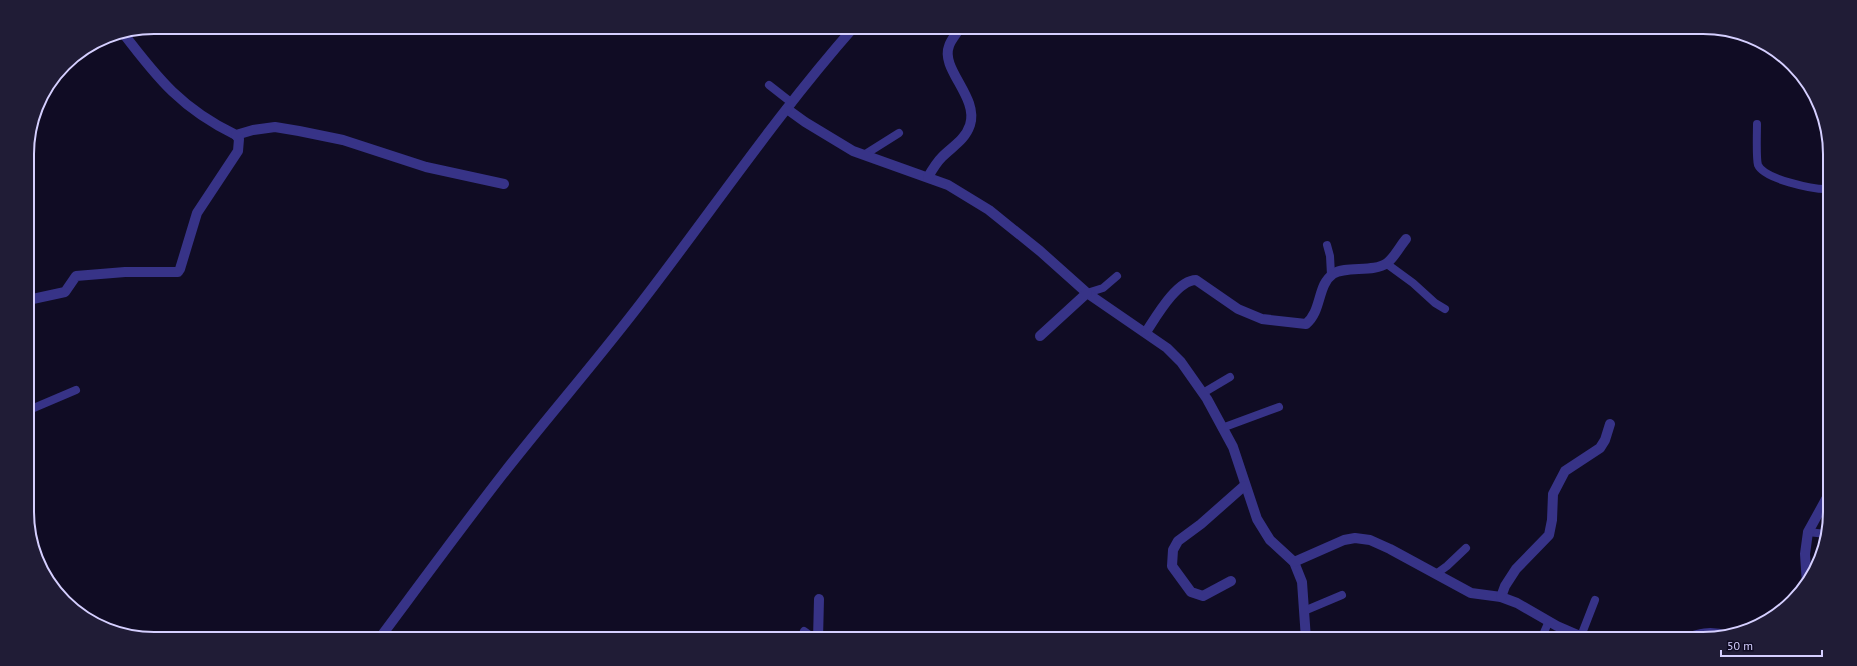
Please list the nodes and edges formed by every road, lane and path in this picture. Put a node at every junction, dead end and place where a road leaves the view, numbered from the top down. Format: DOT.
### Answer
graph roads {
  1 [pos="848,34"];
  2 [pos="956,34"];
  3 [pos="126,37"];
  4 [pos="769,85"];
  5 [pos="789,106"];
  6 [pos="1757,124"];
  7 [pos="899,133"];
  8 [pos="236,135"];
  9 [pos="864,155"];
  10 [pos="928,177"];
  11 [pos="504,184"];
  12 [pos="1823,189"];
  13 [pos="1406,239"];
  14 [pos="1327,245"];
  15 [pos="1387,264"];
  16 [pos="1331,275"];
  17 [pos="1117,276"];
  18 [pos="1087,292"];
  19 [pos="34,299"];
  20 [pos="1445,309"];
  21 [pos="1146,332"];
  22 [pos="1040,336"];
  23 [pos="1230,377"];
  24 [pos="76,390"];
  25 [pos="1203,393"];
  26 [pos="1279,407"];
  27 [pos="34,408"];
  28 [pos="1610,424"];
  29 [pos="1222,428"];
  30 [pos="1244,486"];
  31 [pos="1823,505"];
  32 [pos="1808,532"];
  33 [pos="1821,533"];
  34 [pos="1466,548"];
  35 [pos="1294,562"];
  36 [pos="1806,573"];
  37 [pos="1436,574"];
  38 [pos="1230,581"];
  39 [pos="1342,596"];
  40 [pos="1501,597"];
  41 [pos="819,599"];
  42 [pos="1595,600"];
  43 [pos="1304,611"];
  44 [pos="1549,621"];
  45 [pos="384,632"];
  46 [pos="818,632"];
  47 [pos="1306,632"];
  48 [pos="1544,632"];
  49 [pos="1572,632"];
  50 [pos="1586,632"];
  1 -- 5 [label="street"];
  2 -- 10 [label="street"];
  3 -- 8 [label="street"];
  4 -- 5 [label="lane"];
  5 -- 9 [label="street"];
  5 -- 45 [label="street"];
  6 -- 12 [label="lane"];
  7 -- 9 [label="lane"];
  8 -- 11 [label="street"];
  8 -- 19 [label="street"];
  9 -- 10 [label="street"];
  10 -- 18 [label="street"];
  13 -- 15 [label="street"];
  14 -- 16 [label="lane"];
  15 -- 16 [label="street"];
  15 -- 20 [label="lane"];
  16 -- 21 [label="street"];
  17 -- 18 [label="lane"];
  18 -- 21 [label="street"];
  18 -- 22 [label="street"];
  21 -- 25 [label="street"];
  23 -- 25 [label="lane"];
  24 -- 27 [label="lane"];
  25 -- 29 [label="street"];
  26 -- 29 [label="lane"];
  28 -- 40 [label="street"];
  29 -- 30 [label="street"];
  30 -- 35 [label="street"];
  30 -- 38 [label="street"];
  31 -- 32 [label="street"];
  32 -- 33 [label="lane"];
  32 -- 36 [label="street"];
  34 -- 37 [label="lane"];
  35 -- 37 [label="street"];
  35 -- 43 [label="street"];
  37 -- 40 [label="street"];
  39 -- 43 [label="lane"];
  40 -- 44 [label="street"];
  41 -- 46 [label="street"];
  42 -- 50 [label="lane"];
  43 -- 47 [label="street"];
  44 -- 48 [label="lane"];
  44 -- 49 [label="street"];
}
